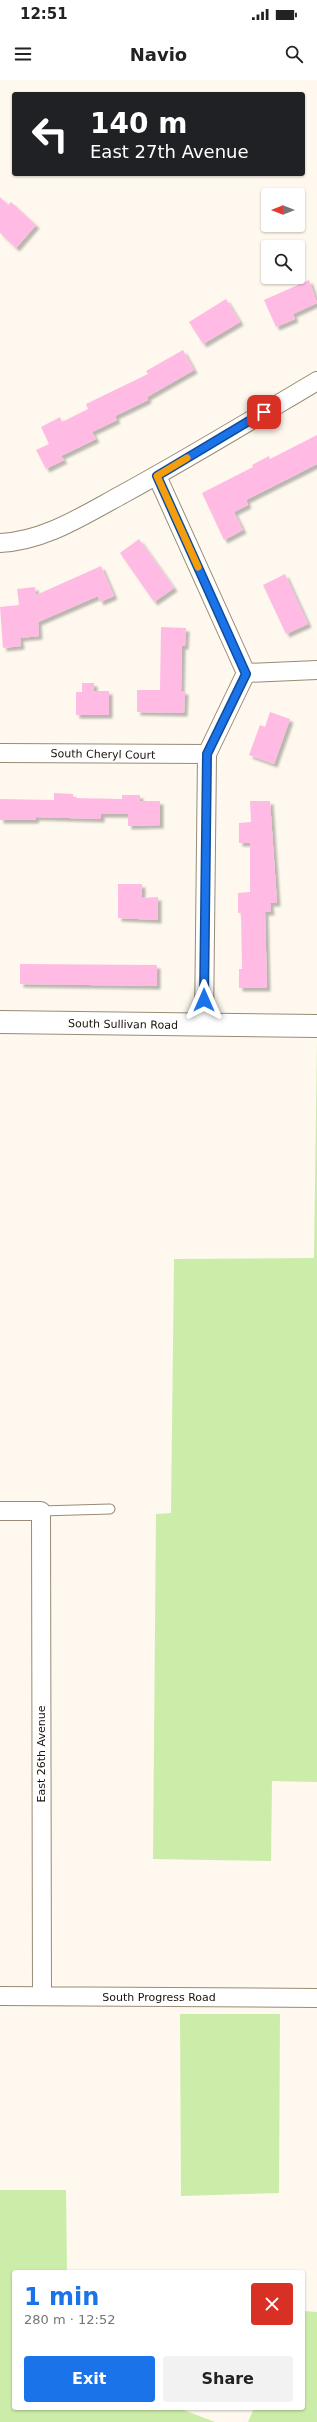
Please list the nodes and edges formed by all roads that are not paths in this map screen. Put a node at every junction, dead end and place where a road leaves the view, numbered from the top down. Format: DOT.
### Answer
graph roads {
  1 [pos="317,381"];
  2 [pos="157,476"];
  3 [pos="0,543"];
  4 [pos="317,670"];
  5 [pos="246,674"];
  6 [pos="0,752"];
  7 [pos="207,754"];
  8 [pos="0,1022"];
  9 [pos="204,1024"];
  10 [pos="317,1026"];
  11 [pos="110,1509"];
  12 [pos="0,1511"];
  13 [pos="41,1511"];
  14 [pos="0,1996"];
  15 [pos="42,1996"];
  16 [pos="317,1998"];
  1 -- 2 [label="street"];
  2 -- 3 [label="street"];
  2 -- 5 [label="street"];
  4 -- 5 [label="street"];
  5 -- 7 [label="street"];
  6 -- 7 [label="street, South Cheryl Court"];
  7 -- 9 [label="street"];
  8 -- 9 [label="main road, South Sullivan Road"];
  9 -- 10 [label="main road, South Sullivan Road"];
  11 -- 13 [label="lane"];
  12 -- 13 [label="street"];
  13 -- 15 [label="street, East 26th Avenue"];
  14 -- 15 [label="street, South Progress Road"];
  15 -- 16 [label="street, South Progress Road"];
}
